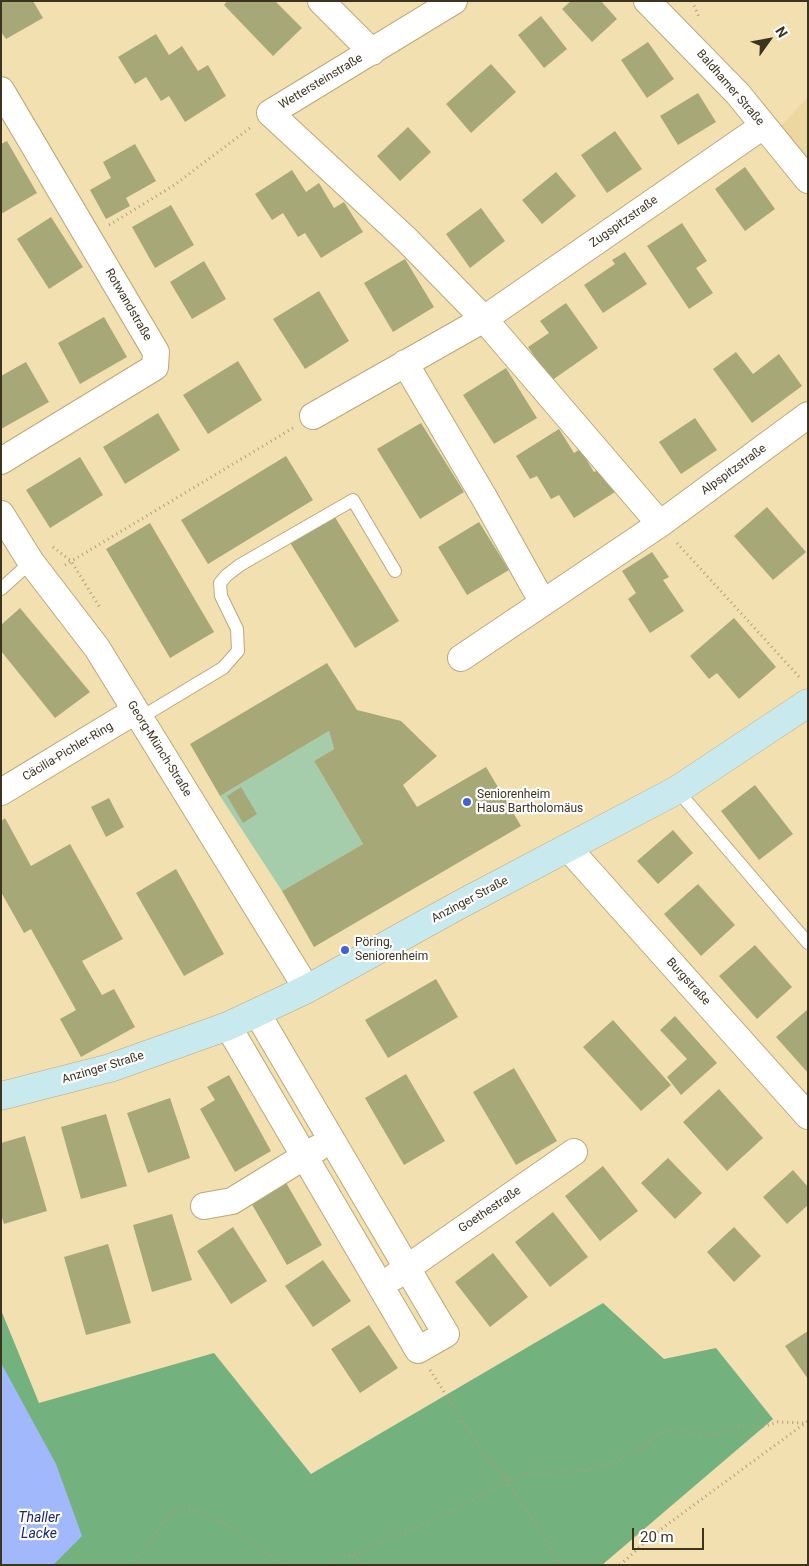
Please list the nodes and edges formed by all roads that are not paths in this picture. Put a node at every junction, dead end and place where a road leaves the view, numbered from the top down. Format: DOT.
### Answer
graph roads {
  1 [pos="322,1"];
  2 [pos="454,1"];
  3 [pos="647,1"];
  4 [pos="372,52"];
  5 [pos="1,90"];
  6 [pos="763,126"];
  7 [pos="808,180"];
  8 [pos="484,319"];
  9 [pos="405,363"];
  10 [pos="808,415"];
  11 [pos="313,416"];
  12 [pos="1,461"];
  13 [pos="1,514"];
  14 [pos="660,524"];
  15 [pos="31,562"];
  16 [pos="395,572"];
  17 [pos="1,589"];
  18 [pos="543,603"];
  19 [pos="461,658"];
  20 [pos="808,703"];
  21 [pos="138,714"];
  22 [pos="677,790"];
  23 [pos="1,792"];
  24 [pos="569,849"];
  25 [pos="808,943"];
  26 [pos="307,990"];
  27 [pos="257,1013"];
  28 [pos="228,1026"];
  29 [pos="1,1096"];
  30 [pos="808,1116"];
  31 [pos="332,1140"];
  32 [pos="574,1152"];
  33 [pos="304,1157"];
  34 [pos="204,1206"];
  35 [pos="406,1267"];
  36 [pos="381,1287"];
  1 -- 4 [label="street"];
  2 -- 4 [label="street, Wettersteinstraße"];
  3 -- 6 [label="street, Baldhamer Straße"];
  4 -- 8 [label="street, Wettersteinstraße"];
  5 -- 12 [label="street, Rotwandstraße"];
  6 -- 7 [label="street, Baldhamer Straße"];
  6 -- 8 [label="street, Zugspitzstraße"];
  8 -- 9 [label="street, Zugspitzstraße"];
  8 -- 14 [label="street"];
  9 -- 11 [label="street, Zugspitzstraße"];
  9 -- 18 [label="street"];
  10 -- 14 [label="street, Alpspitzstraße"];
  13 -- 15 [label="street, Georg-Münch-Straße"];
  14 -- 18 [label="street, Alpspitzstraße"];
  15 -- 17 [label="lane"];
  15 -- 21 [label="street, Georg-Münch-Straße"];
  16 -- 21 [label="lane"];
  18 -- 19 [label="street, Alpspitzstraße"];
  20 -- 22 [label="street, Anzinger Straße"];
  21 -- 23 [label="street, Cäcilia-Pichler-Ring"];
  21 -- 26 [label="street, Georg-Münch-Straße"];
  22 -- 24 [label="street, Anzinger Straße"];
  22 -- 25 [label="lane"];
  24 -- 26 [label="street, Anzinger Straße"];
  24 -- 30 [label="street, Burgstraße"];
  26 -- 27 [label="street, Anzinger Straße"];
  27 -- 28 [label="street, Anzinger Straße"];
  27 -- 31 [label="street"];
  28 -- 29 [label="street, Anzinger Straße"];
  28 -- 33 [label="street"];
  31 -- 33 [label="street"];
  31 -- 35 [label="street"];
  32 -- 35 [label="street, Goethestraße"];
  33 -- 34 [label="street"];
  33 -- 36 [label="street"];
  35 -- 36 [label="street, Goethestraße"];
  35 -- 36 [label="street"];
}
